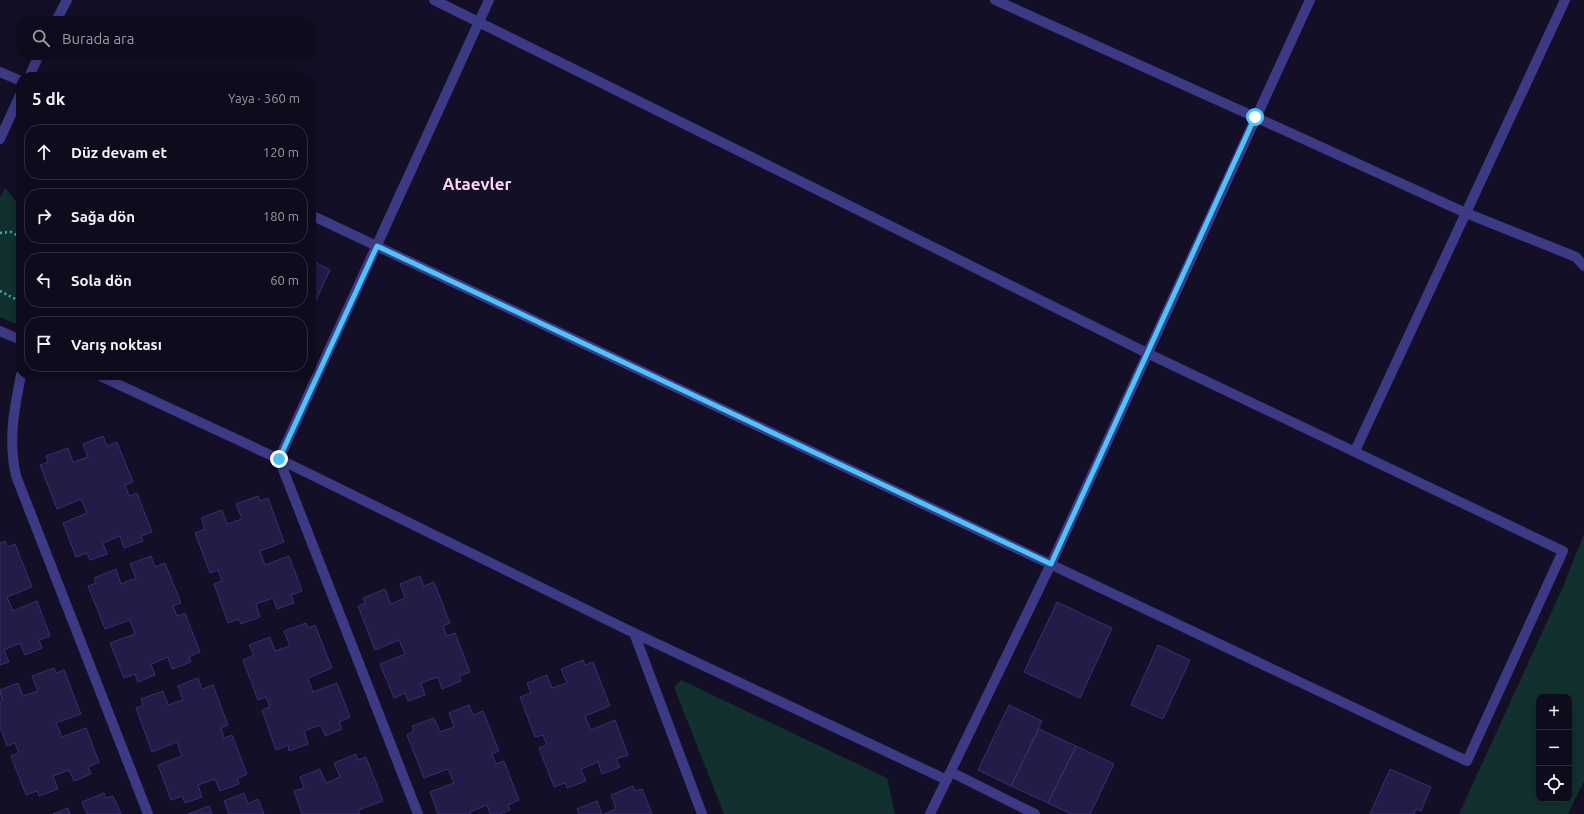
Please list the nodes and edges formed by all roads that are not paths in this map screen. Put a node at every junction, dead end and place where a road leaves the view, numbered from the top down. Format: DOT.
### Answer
graph roads {
  1 [pos="67,0"];
  2 [pos="434,0"];
  3 [pos="489,0"];
  4 [pos="995,0"];
  5 [pos="1310,0"];
  6 [pos="1565,0"];
  7 [pos="59,16"];
  8 [pos="479,21"];
  9 [pos="37,60"];
  10 [pos="0,72"];
  11 [pos="31,72"];
  12 [pos="16,80"];
  13 [pos="16,104"];
  14 [pos="1255,117"];
  15 [pos="0,139"];
  16 [pos="1466,213"];
  17 [pos="316,217"];
  18 [pos="377,246"];
  19 [pos="1584,266"];
  20 [pos="0,331"];
  21 [pos="16,338"];
  22 [pos="1147,353"];
  23 [pos="316,379"];
  24 [pos="20,380"];
  25 [pos="109,380"];
  26 [pos="315,380"];
  27 [pos="1354,451"];
  28 [pos="279,459"];
  29 [pos="1051,564"];
  30 [pos="634,633"];
  31 [pos="949,776"];
  32 [pos="148,814"];
  33 [pos="418,814"];
  34 [pos="702,814"];
  35 [pos="930,814"];
  36 [pos="1035,814"];
  1 -- 7 [label="street"];
  2 -- 8 [label="street"];
  3 -- 8 [label="street"];
  4 -- 14 [label="street"];
  5 -- 14 [label="street"];
  6 -- 16 [label="street"];
  8 -- 18 [label="street"];
  8 -- 22 [label="street"];
  9 -- 11 [label="street"];
  10 -- 12 [label="street"];
  13 -- 15 [label="street"];
  14 -- 16 [label="street"];
  14 -- 22 [label="street"];
  16 -- 19 [label="street"];
  16 -- 27 [label="street"];
  17 -- 18 [label="street"];
  18 -- 23 [label="street"];
  18 -- 29 [label="street"];
  20 -- 21 [label="street"];
  22 -- 27 [label="street"];
  22 -- 29 [label="street"];
  24 -- 32 [label="street"];
  25 -- 28 [label="street"];
  26 -- 28 [label="street"];
  27 -- 29 [label="street"];
  28 -- 30 [label="street"];
  28 -- 33 [label="street"];
  29 -- 31 [label="street"];
  30 -- 31 [label="street"];
  30 -- 34 [label="street"];
  31 -- 35 [label="street"];
  31 -- 36 [label="street"];
}
